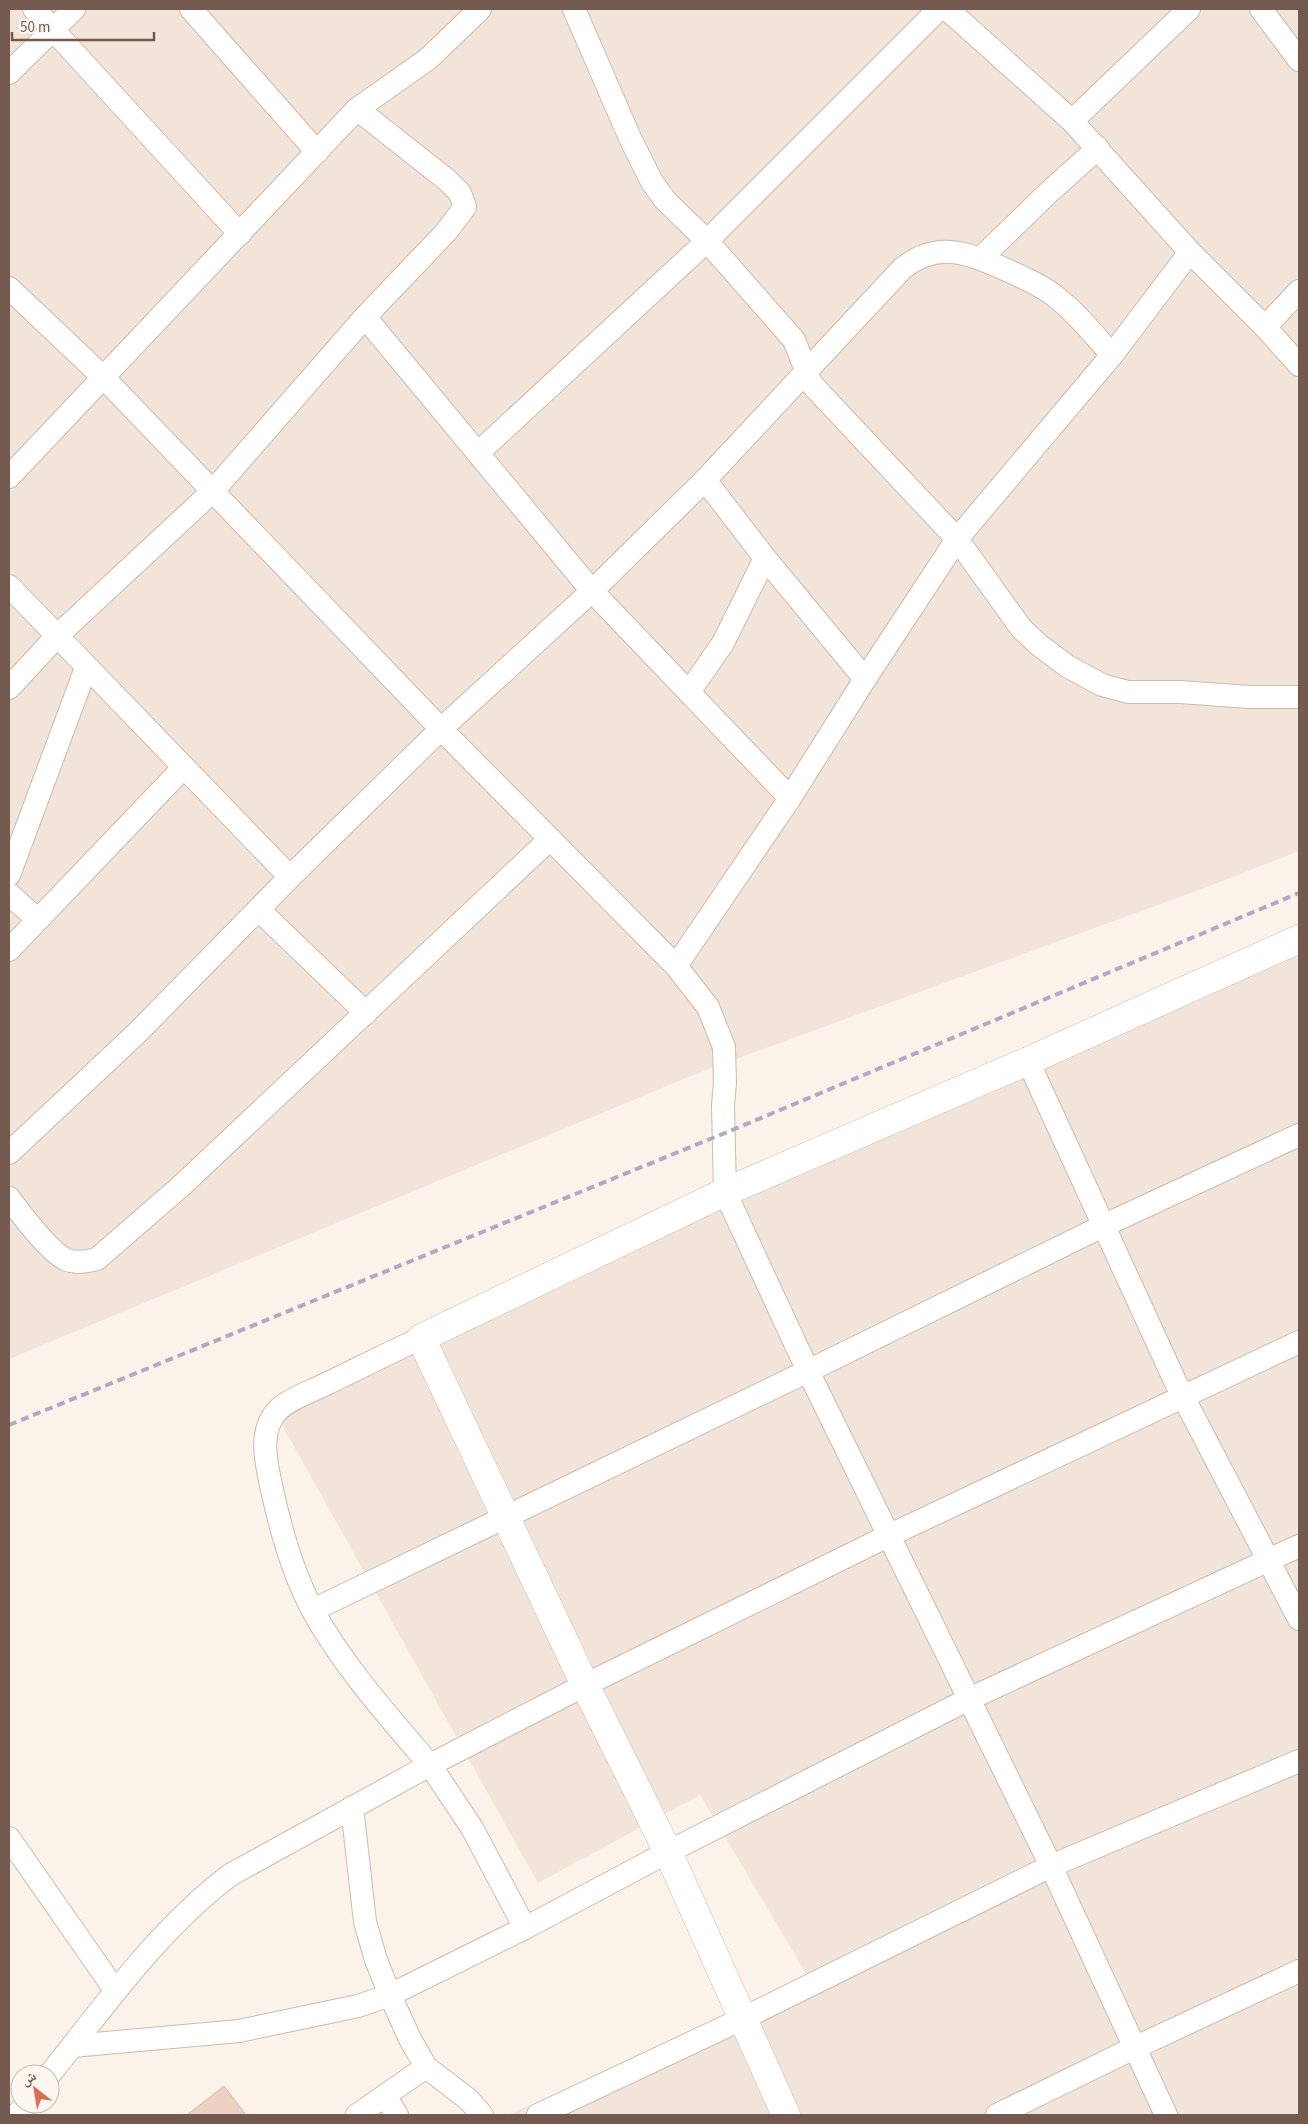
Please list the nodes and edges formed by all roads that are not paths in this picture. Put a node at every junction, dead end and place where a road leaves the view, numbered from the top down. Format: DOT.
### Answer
graph roads {
  1 [pos="34,9"];
  2 [pos="74,9"];
  3 [pos="191,9"];
  4 [pos="480,9"];
  5 [pos="574,9"];
  6 [pos="939,9"];
  7 [pos="947,9"];
  8 [pos="1189,9"];
  9 [pos="1261,9"];
  10 [pos="54,29"];
  11 [pos="1299,60"];
  12 [pos="9,73"];
  13 [pos="357,109"];
  14 [pos="1072,121"];
  15 [pos="1098,148"];
  16 [pos="317,152"];
  17 [pos="240,234"];
  18 [pos="707,241"];
  19 [pos="1190,252"];
  20 [pos="981,258"];
  21 [pos="9,288"];
  22 [pos="1299,292"];
  23 [pos="366,317"];
  24 [pos="1265,327"];
  25 [pos="1112,355"];
  26 [pos="1299,365"];
  27 [pos="806,372"];
  28 [pos="104,378"];
  29 [pos="479,452"];
  30 [pos="9,477"];
  31 [pos="705,480"];
  32 [pos="212,492"];
  33 [pos="957,539"];
  34 [pos="765,558"];
  35 [pos="9,586"];
  36 [pos="592,591"];
  37 [pos="58,635"];
  38 [pos="86,668"];
  39 [pos="865,679"];
  40 [pos="9,688"];
  41 [pos="689,692"];
  42 [pos="1299,697"];
  43 [pos="441,729"];
  44 [pos="184,767"];
  45 [pos="790,798"];
  46 [pos="550,839"];
  47 [pos="9,875"];
  48 [pos="290,877"];
  49 [pos="9,894"];
  50 [pos="259,910"];
  51 [pos="37,919"];
  52 [pos="1299,939"];
  53 [pos="9,950"];
  54 [pos="676,966"];
  55 [pos="366,1012"];
  56 [pos="1028,1061"];
  57 [pos="1299,1135"];
  58 [pos="9,1153"];
  59 [pos="725,1192"];
  60 [pos="11,1207"];
  61 [pos="1105,1225"];
  62 [pos="421,1338"];
  63 [pos="1299,1342"];
  64 [pos="808,1371"];
  65 [pos="1184,1397"];
  66 [pos="506,1516"];
  67 [pos="888,1536"];
  68 [pos="1299,1546"];
  69 [pos="1269,1559"];
  70 [pos="313,1610"];
  71 [pos="1299,1619"];
  72 [pos="585,1685"];
  73 [pos="969,1699"];
  74 [pos="1299,1761"];
  75 [pos="430,1764"];
  76 [pos="352,1807"];
  77 [pos="9,1838"];
  78 [pos="668,1852"];
  79 [pos="1051,1866"];
  80 [pos="526,1928"];
  81 [pos="1299,1971"];
  82 [pos="115,1990"];
  83 [pos="390,1995"];
  84 [pos="742,2019"];
  85 [pos="72,2046"];
  86 [pos="1134,2048"];
  87 [pos="58,2064"];
  88 [pos="426,2067"];
  89 [pos="385,2096"];
  90 [pos="357,2115"];
  91 [pos="397,2115"];
  92 [pos="482,2115"];
  93 [pos="538,2115"];
  94 [pos="786,2115"];
  95 [pos="997,2115"];
  96 [pos="1166,2115"];
  1 -- 10 [label="street"];
  2 -- 10 [label="street"];
  3 -- 16 [label="street"];
  4 -- 13 [label="street"];
  5 -- 18 [label="street"];
  6 -- 18 [label="street"];
  7 -- 14 [label="street"];
  8 -- 14 [label="street"];
  9 -- 11 [label="street"];
  10 -- 12 [label="street"];
  10 -- 17 [label="street"];
  13 -- 16 [label="street"];
  13 -- 23 [label="street"];
  14 -- 15 [label="street"];
  15 -- 19 [label="street"];
  15 -- 20 [label="street"];
  16 -- 17 [label="street"];
  17 -- 28 [label="street"];
  18 -- 27 [label="street"];
  18 -- 29 [label="street"];
  19 -- 24 [label="street"];
  19 -- 25 [label="street"];
  20 -- 25 [label="street"];
  20 -- 27 [label="street"];
  21 -- 28 [label="street"];
  22 -- 24 [label="street"];
  23 -- 29 [label="street"];
  23 -- 32 [label="street"];
  24 -- 26 [label="street"];
  25 -- 33 [label="street"];
  27 -- 31 [label="street"];
  27 -- 33 [label="street"];
  28 -- 30 [label="street"];
  28 -- 32 [label="street"];
  29 -- 36 [label="street"];
  31 -- 34 [label="street"];
  31 -- 36 [label="street"];
  32 -- 37 [label="street"];
  32 -- 43 [label="street"];
  33 -- 39 [label="street"];
  33 -- 42 [label="street"];
  34 -- 39 [label="street"];
  34 -- 41 [label="street"];
  35 -- 37 [label="street"];
  36 -- 41 [label="street"];
  36 -- 43 [label="street"];
  37 -- 38 [label="street"];
  37 -- 40 [label="street"];
  38 -- 44 [label="street"];
  38 -- 47 [label="street"];
  39 -- 45 [label="street"];
  41 -- 45 [label="street"];
  43 -- 46 [label="street"];
  43 -- 48 [label="street"];
  44 -- 48 [label="street"];
  44 -- 51 [label="street"];
  45 -- 54 [label="street"];
  46 -- 54 [label="street"];
  46 -- 55 [label="street"];
  48 -- 50 [label="street"];
  49 -- 51 [label="street"];
  50 -- 55 [label="street"];
  50 -- 58 [label="street"];
  51 -- 53 [label="street"];
  52 -- 56 [label="main road"];
  54 -- 59 [label="street"];
  55 -- 60 [label="street"];
  56 -- 59 [label="main road"];
  56 -- 61 [label="street"];
  57 -- 61 [label="street"];
  59 -- 62 [label="main road"];
  59 -- 64 [label="street"];
  61 -- 64 [label="street"];
  61 -- 65 [label="street"];
  62 -- 66 [label="main road"];
  62 -- 70 [label="street"];
  63 -- 65 [label="street"];
  64 -- 66 [label="street"];
  64 -- 67 [label="street"];
  65 -- 67 [label="street"];
  65 -- 69 [label="street"];
  66 -- 70 [label="street"];
  66 -- 72 [label="main road"];
  67 -- 72 [label="street"];
  67 -- 73 [label="street"];
  68 -- 69 [label="street"];
  69 -- 71 [label="street"];
  69 -- 73 [label="street"];
  70 -- 75 [label="street"];
  72 -- 75 [label="street"];
  72 -- 78 [label="main road"];
  73 -- 78 [label="street"];
  73 -- 79 [label="street"];
  74 -- 79 [label="street"];
  75 -- 76 [label="street"];
  75 -- 80 [label="street"];
  76 -- 82 [label="street"];
  76 -- 83 [label="street"];
  77 -- 82 [label="street"];
  78 -- 80 [label="street"];
  78 -- 84 [label="main road"];
  79 -- 84 [label="street"];
  79 -- 86 [label="street"];
  80 -- 83 [label="street"];
  81 -- 86 [label="street"];
  82 -- 85 [label="street"];
  83 -- 85 [label="street"];
  83 -- 88 [label="street"];
  84 -- 93 [label="street"];
  84 -- 94 [label="main road"];
  85 -- 87 [label="street"];
  86 -- 95 [label="street"];
  86 -- 96 [label="street"];
  88 -- 89 [label="street"];
  88 -- 92 [label="street"];
  89 -- 90 [label="street"];
  89 -- 91 [label="street"];
}
